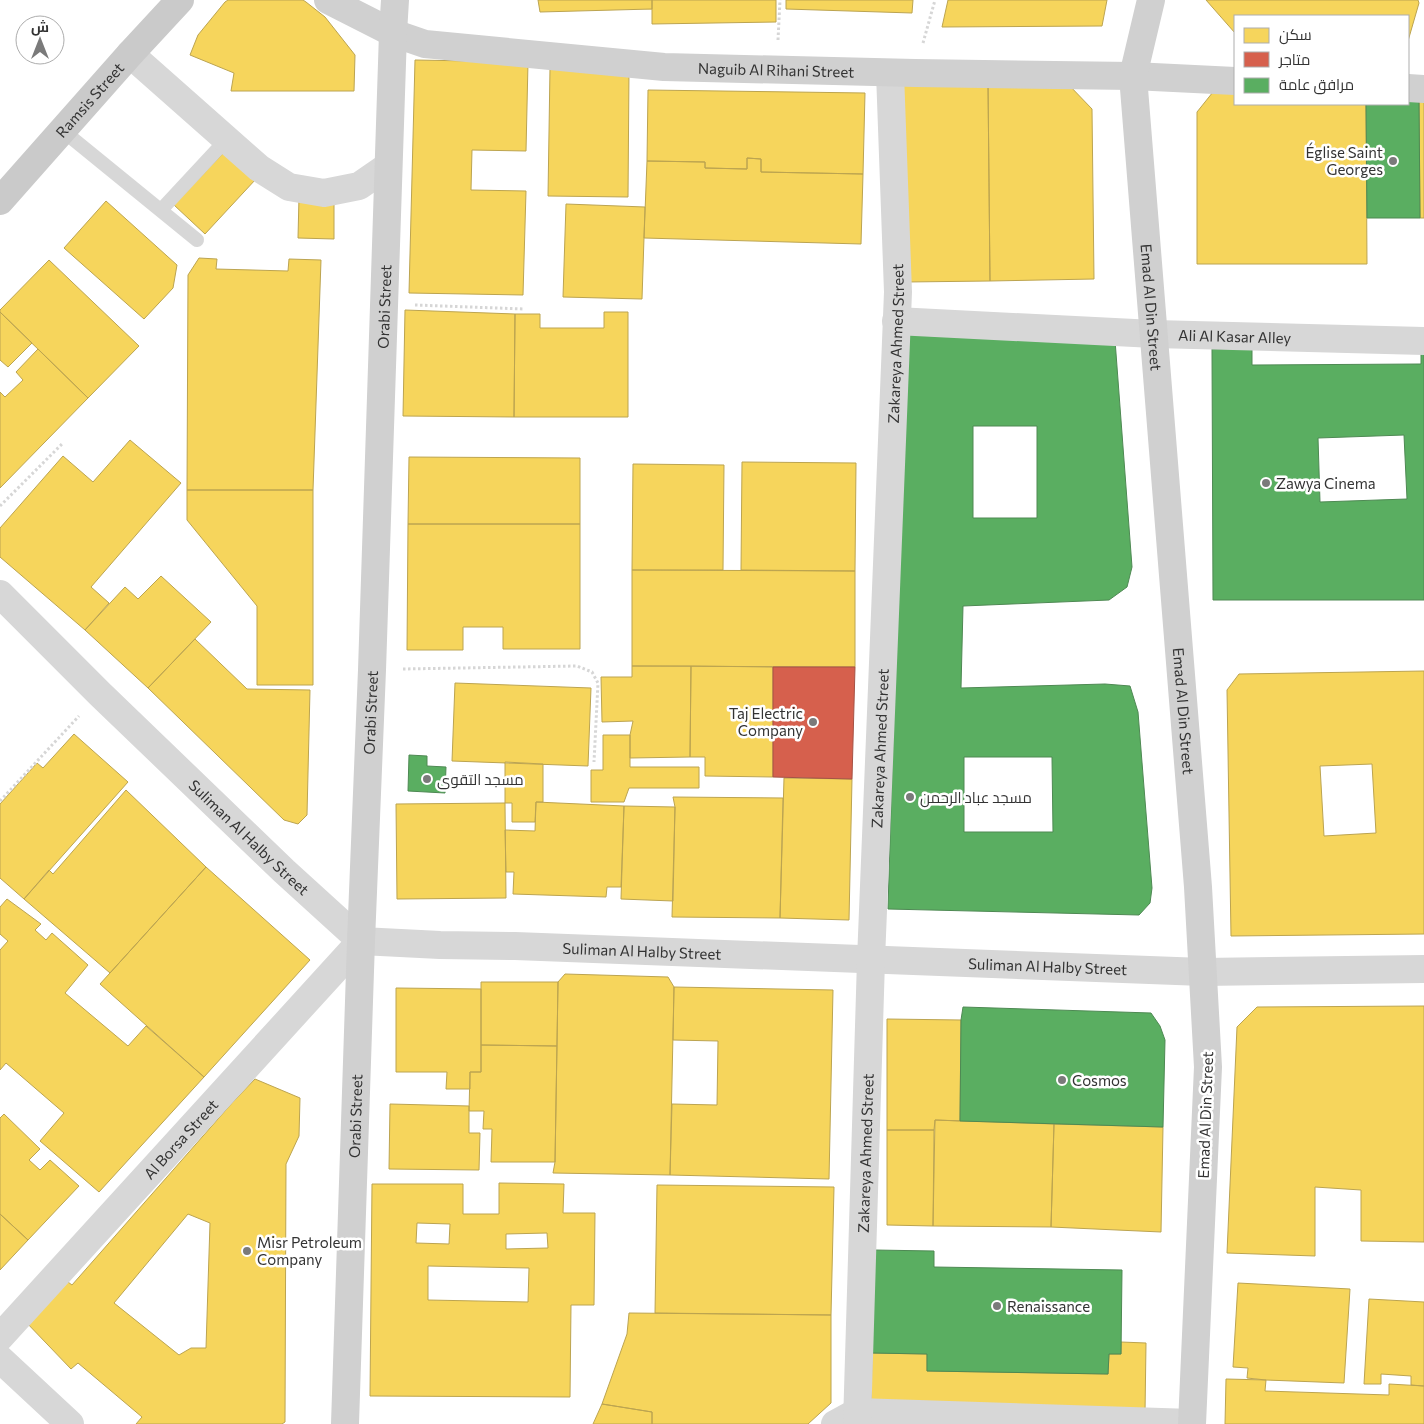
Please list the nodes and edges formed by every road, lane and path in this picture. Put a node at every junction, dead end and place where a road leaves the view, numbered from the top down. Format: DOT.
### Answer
graph roads {
  1 [pos="180,0"];
  2 [pos="328,0"];
  3 [pos="395,0"];
  4 [pos="780,0"];
  5 [pos="935,0"];
  6 [pos="1151,0"];
  7 [pos="393,34"];
  8 [pos="130,54"];
  9 [pos="777,70"];
  10 [pos="902,73"];
  11 [pos="1133,76"];
  12 [pos="1234,80"];
  13 [pos="1409,88"];
  14 [pos="1424,89"];
  15 [pos="62,130"];
  16 [pos="227,139"];
  17 [pos="388,166"];
  18 [pos="0,201"];
  19 [pos="161,210"];
  20 [pos="197,240"];
  21 [pos="384,304"];
  22 [pos="524,309"];
  23 [pos="896,321"];
  24 [pos="1154,334"];
  25 [pos="1424,341"];
  26 [pos="62,444"];
  27 [pos="0,506"];
  28 [pos="0,594"];
  29 [pos="372,670"];
  30 [pos="100,694"];
  31 [pos="594,762"];
  32 [pos="0,801"];
  33 [pos="361,941"];
  34 [pos="871,960"];
  35 [pos="1424,969"];
  36 [pos="1203,972"];
  37 [pos="0,1337"];
  38 [pos="0,1359"];
  39 [pos="849,1420"];
  40 [pos="1192,1423"];
  41 [pos="70,1424"];
  42 [pos="345,1424"];
  1 -- 8 [label="main road, Ramsis Street"];
  2 -- 7 [label="street, Naguib Al Rihani Street"];
  3 -- 7 [label="street, Orabi Street"];
  4 -- 9 [label="path"];
  5 -- 10 [label="path"];
  6 -- 11 [label="street, Emad Al Din Street"];
  7 -- 9 [label="street, Naguib Al Rihani Street"];
  7 -- 17 [label="street, Orabi Street"];
  8 -- 15 [label="main road, Ramsis Street"];
  8 -- 16 [label="street"];
  9 -- 10 [label="street, Naguib Al Rihani Street"];
  10 -- 11 [label="street, Naguib Al Rihani Street"];
  10 -- 23 [label="street, Zakareya Ahmed Street"];
  11 -- 12 [label="street, Naguib Al Rihani Street"];
  11 -- 24 [label="street, Emad Al Din Street"];
  13 -- 14 [label="street"];
  15 -- 18 [label="main road, Ramsis Street"];
  15 -- 19 [label="lane"];
  16 -- 17 [label="street"];
  16 -- 19 [label="lane"];
  17 -- 21 [label="street, Orabi Street"];
  19 -- 20 [label="lane"];
  21 -- 22 [label="path"];
  21 -- 29 [label="street, Orabi Street"];
  23 -- 24 [label="street, Ali Al Kasar Alley"];
  23 -- 34 [label="street, Zakareya Ahmed Street"];
  24 -- 25 [label="street, Ali Al Kasar Alley"];
  24 -- 36 [label="street, Emad Al Din Street"];
  26 -- 27 [label="path"];
  28 -- 30 [label="street, Suliman Al Halby Street"];
  29 -- 31 [label="path"];
  29 -- 33 [label="street, Orabi Street"];
  30 -- 32 [label="path"];
  30 -- 33 [label="street, Suliman Al Halby Street"];
  33 -- 34 [label="street, Suliman Al Halby Street"];
  33 -- 37 [label="street, Al Borsa Street"];
  33 -- 42 [label="street, Orabi Street"];
  34 -- 36 [label="street, Suliman Al Halby Street"];
  34 -- 39 [label="street, Zakareya Ahmed Street"];
  35 -- 36 [label="street, Suliman Al Halby Street"];
  36 -- 40 [label="street, Emad Al Din Street"];
  38 -- 41 [label="street"];
  39 -- 40 [label="street"];
}
